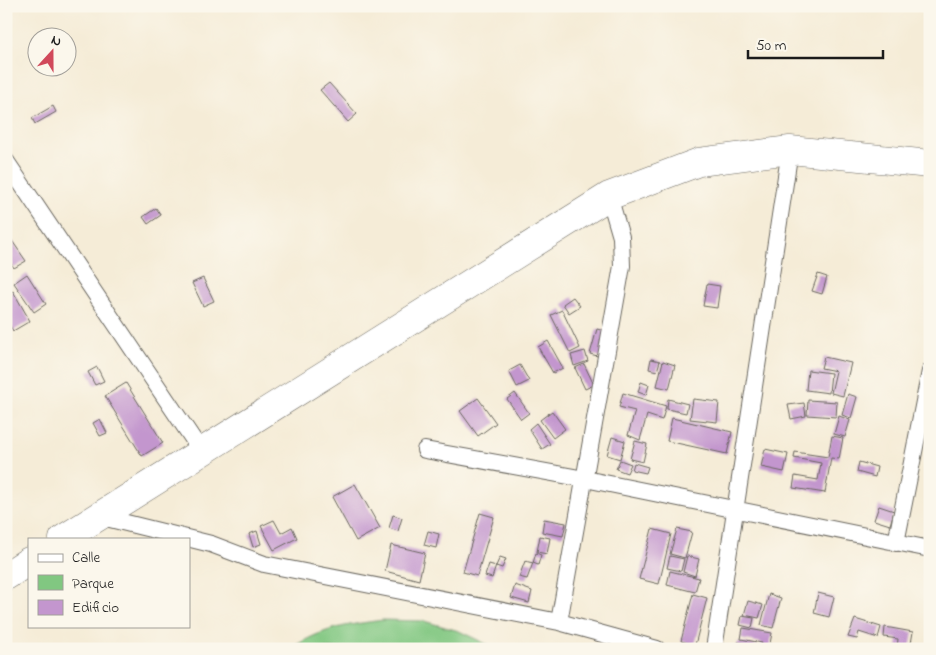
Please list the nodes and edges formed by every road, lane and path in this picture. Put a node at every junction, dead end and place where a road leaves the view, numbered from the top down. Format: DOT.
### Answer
graph roads {
  1 [pos="790,150"];
  2 [pos="6,161"];
  3 [pos="930,164"];
  4 [pos="609,196"];
  5 [pos="930,371"];
  6 [pos="425,450"];
  7 [pos="201,451"];
  8 [pos="585,479"];
  9 [pos="736,509"];
  10 [pos="98,516"];
  11 [pos="65,538"];
  12 [pos="187,538"];
  13 [pos="190,539"];
  14 [pos="896,543"];
  15 [pos="930,549"];
  16 [pos="28,562"];
  17 [pos="6,576"];
  18 [pos="558,622"];
  19 [pos="657,649"];
  20 [pos="714,649"];
  1 -- 3 [label="highway"];
  1 -- 4 [label="highway"];
  1 -- 9 [label="street"];
  2 -- 7 [label="street"];
  4 -- 7 [label="highway"];
  4 -- 8 [label="street"];
  5 -- 14 [label="street"];
  6 -- 8 [label="street"];
  7 -- 10 [label="highway"];
  8 -- 9 [label="street"];
  8 -- 18 [label="street"];
  9 -- 14 [label="street"];
  9 -- 20 [label="street"];
  10 -- 11 [label="highway"];
  10 -- 12 [label="street"];
  13 -- 18 [label="street"];
  14 -- 15 [label="street"];
  16 -- 17 [label="highway"];
  18 -- 19 [label="street"];
}
